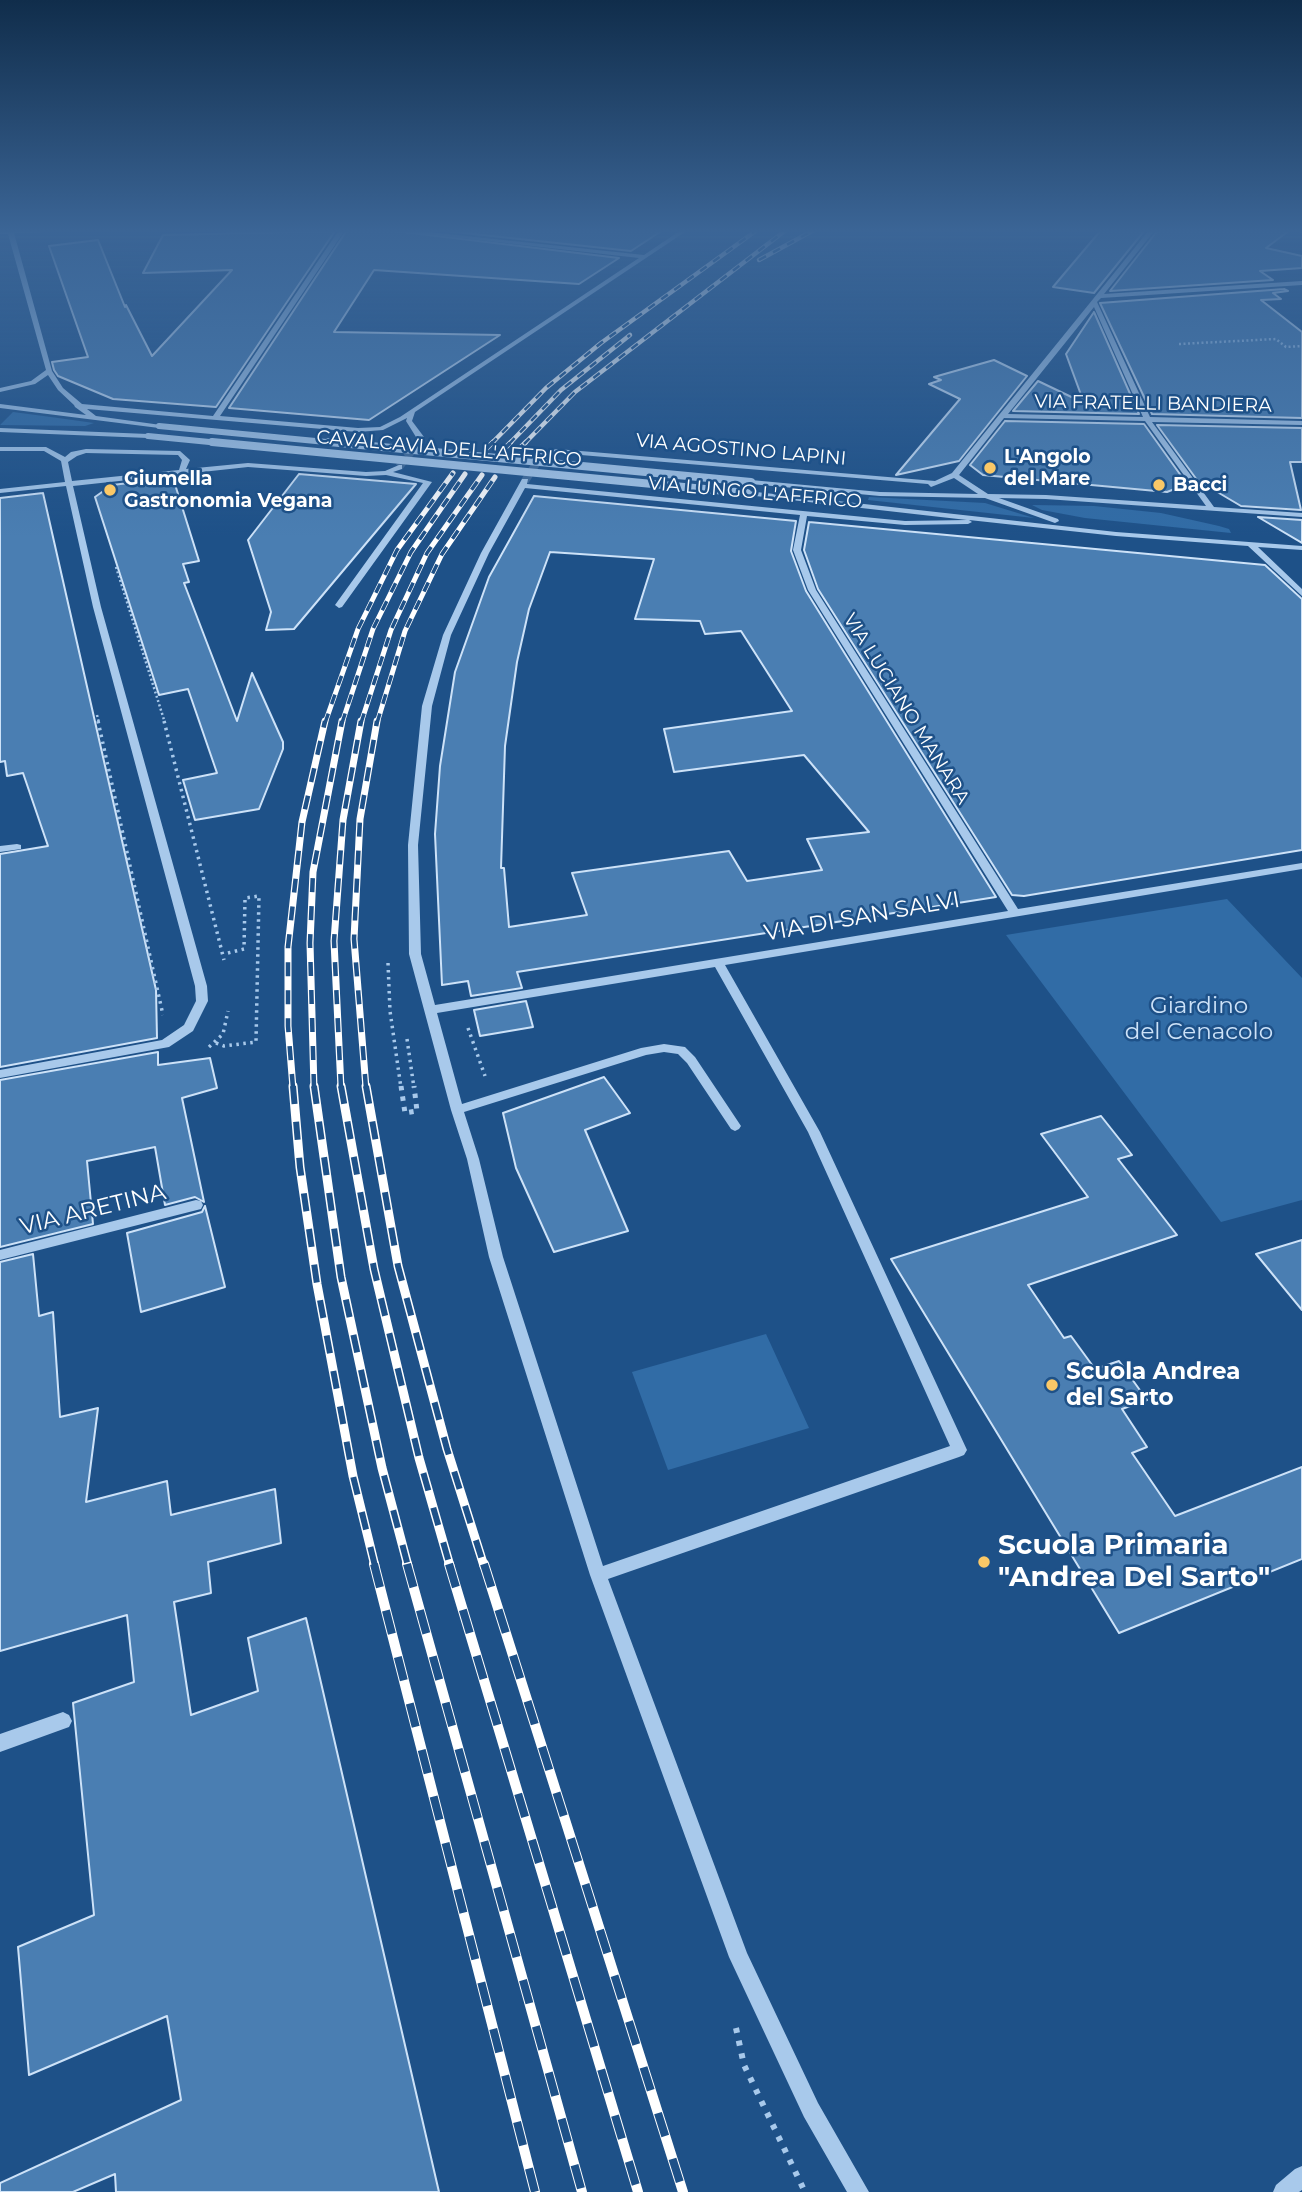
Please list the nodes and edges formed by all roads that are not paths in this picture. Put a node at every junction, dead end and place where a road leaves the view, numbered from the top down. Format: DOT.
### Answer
graph roads {
  1 [pos="38,332"];
  2 [pos="273,332"];
  3 [pos="532,332"];
  4 [pos="1069,332"];
  5 [pos="1108,332"];
  6 [pos="49,371"];
  7 [pos="0,390"];
  8 [pos="0,406"];
  9 [pos="77,406"];
  10 [pos="412,412"];
  11 [pos="1003,416"];
  12 [pos="215,418"];
  13 [pos="95,419"];
  14 [pos="1148,421"];
  15 [pos="1302,423"];
  16 [pos="0,433"];
  17 [pos="419,442"];
  18 [pos="0,449"];
  19 [pos="542,453"];
  20 [pos="64,461"];
  21 [pos="398,467"];
  22 [pos="182,471"];
  23 [pos="386,472"];
  24 [pos="955,475"];
  25 [pos="751,482"];
  26 [pos="937,483"];
  27 [pos="68,484"];
  28 [pos="0,491"];
  29 [pos="747,493"];
  30 [pos="904,495"];
  31 [pos="988,497"];
  32 [pos="1210,508"];
  33 [pos="804,514"];
  34 [pos="1302,515"];
  35 [pos="985,519"];
  36 [pos="1116,534"];
  37 [pos="1250,544"];
  38 [pos="1302,548"];
  39 [pos="1302,594"];
  40 [pos="339,605"];
  41 [pos="18,847"];
  42 [pos="0,849"];
  43 [pos="1302,866"];
  44 [pos="1015,913"];
  45 [pos="718,962"];
  46 [pos="430,1010"];
  47 [pos="0,1074"];
  48 [pos="457,1110"];
  49 [pos="735,1126"];
  50 [pos="196,1205"];
  51 [pos="0,1255"];
  52 [pos="598,1575"];
  53 [pos="63,1721"];
  54 [pos="0,1743"];
  55 [pos="1302,2176"];
  56 [pos="859,2192"];
  57 [pos="1283,2192"];
  1 -- 6 [label="street"];
  2 -- 12 [label="street"];
  3 -- 10 [label="street"];
  4 -- 11 [label="street"];
  5 -- 14 [label="street"];
  6 -- 7 [label="street"];
  6 -- 9 [label="street"];
  8 -- 13 [label="street, CAVALCAVIA DELL'AFFRICO"];
  9 -- 12 [label="street"];
  9 -- 13 [label="street"];
  10 -- 12 [label="street"];
  10 -- 17 [label="street"];
  11 -- 14 [label="street, VIA FRATELLI BANDIERA"];
  11 -- 24 [label="street"];
  13 -- 25 [label="street, CAVALCAVIA DELL'AFFRICO, bridge"];
  14 -- 15 [label="street, VIA FRATELLI BANDIERA"];
  14 -- 32 [label="street"];
  16 -- 29 [label="street, CAVALCAVIA DELL'AFFRICO, bridge"];
  18 -- 20 [label="street"];
  19 -- 26 [label="street, VIA AGOSTINO LAPINI"];
  20 -- 22 [label="street"];
  20 -- 27 [label="street"];
  21 -- 23 [label="street"];
  22 -- 23 [label="street"];
  22 -- 27 [label="street"];
  23 -- 40 [label="street"];
  24 -- 26 [label="street"];
  24 -- 31 [label="street"];
  25 -- 30 [label="street"];
  26 -- 30 [label="street"];
  27 -- 28 [label="street"];
  27 -- 47 [label="street"];
  29 -- 35 [label="street, VIA LUNGO L'AFFRICO"];
  30 -- 31 [label="street, VIA LUNGO L'AFFRICO"];
  31 -- 32 [label="street"];
  31 -- 36 [label="street, VIA LUNGO L'AFFRICO"];
  32 -- 34 [label="street"];
  33 -- 35 [label="street, VIA LUNGO L'AFFRICO"];
  33 -- 44 [label="street, VIA LUCIANO MANARA"];
  33 -- 46 [label="street, VIA LUNGO L'AFFRICO"];
  35 -- 36 [label="street, VIA LUNGO L'AFFRICO"];
  36 -- 37 [label="street, VIA LUNGO L'AFFRICO"];
  37 -- 38 [label="street, VIA LUNGO L'AFFRICO"];
  37 -- 39 [label="street"];
  41 -- 42 [label="street"];
  43 -- 44 [label="street, VIA DI SAN SALVI"];
  44 -- 45 [label="street, VIA DI SAN SALVI"];
  45 -- 46 [label="street, VIA DI SAN SALVI"];
  45 -- 52 [label="street"];
  46 -- 48 [label="street"];
  48 -- 49 [label="street"];
  48 -- 52 [label="street"];
  50 -- 51 [label="street, VIA ARETINA"];
  52 -- 56 [label="street"];
  53 -- 54 [label="street"];
  55 -- 57 [label="street"];
}
